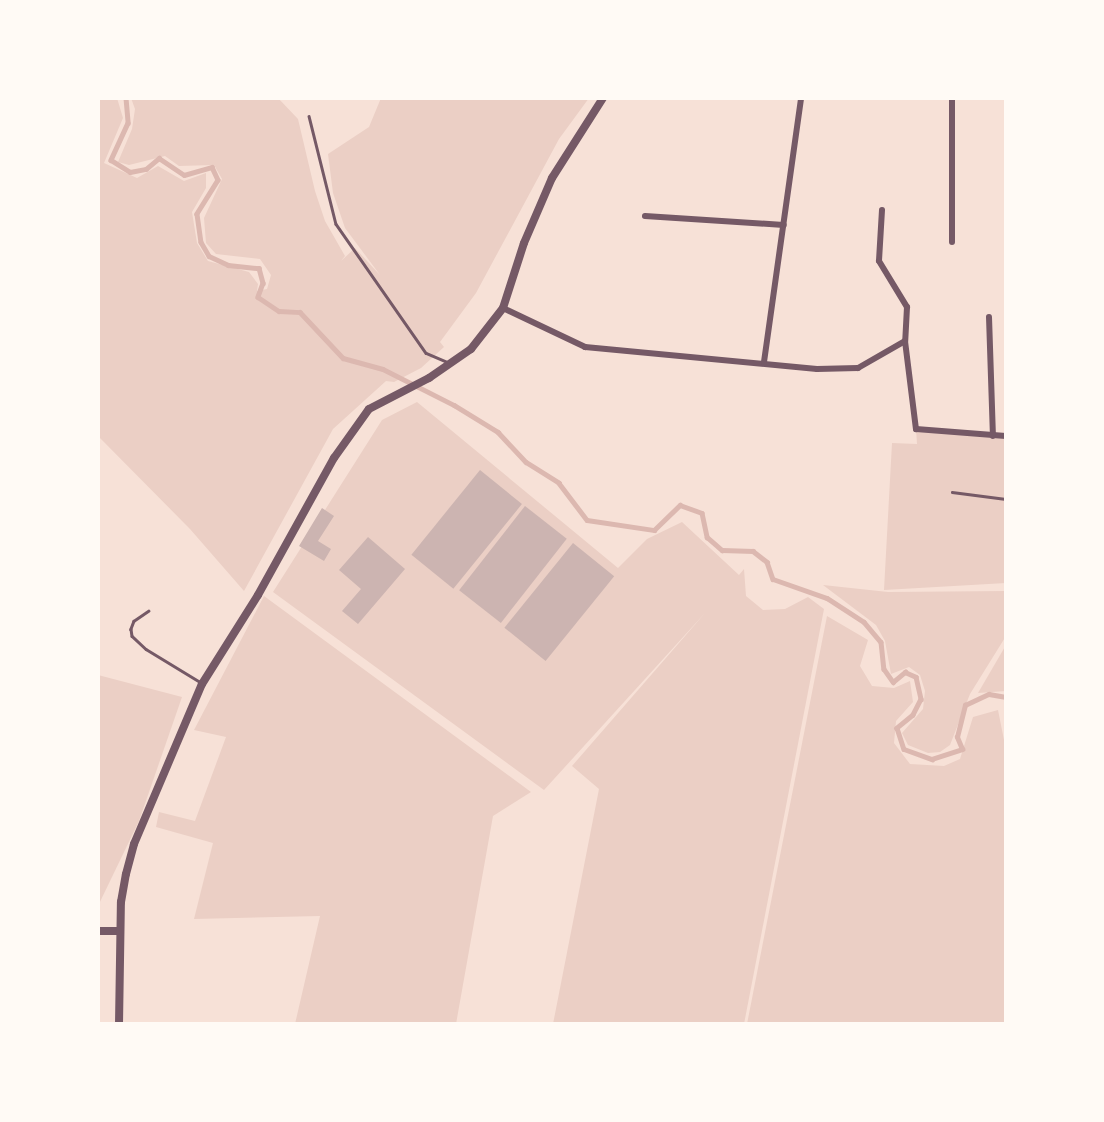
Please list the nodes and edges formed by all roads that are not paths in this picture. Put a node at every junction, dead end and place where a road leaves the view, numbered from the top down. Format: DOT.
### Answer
graph roads {
  1 [pos="603,98"];
  2 [pos="801,98"];
  3 [pos="952,98"];
  4 [pos="309,116"];
  5 [pos="882,210"];
  6 [pos="645,216"];
  7 [pos="784,225"];
  8 [pos="952,242"];
  9 [pos="503,308"];
  10 [pos="989,317"];
  11 [pos="905,341"];
  12 [pos="764,362"];
  13 [pos="450,363"];
  14 [pos="993,436"];
  15 [pos="1006,436"];
  16 [pos="952,492"];
  17 [pos="1006,499"];
  18 [pos="149,611"];
  19 [pos="202,684"];
  20 [pos="98,931"];
  21 [pos="120,931"];
  22 [pos="119,1024"];
  1 -- 9 [label="street"];
  2 -- 7 [label="street"];
  3 -- 8 [label="street"];
  4 -- 13 [label="lane"];
  5 -- 11 [label="street"];
  6 -- 7 [label="street"];
  7 -- 12 [label="street"];
  9 -- 12 [label="street"];
  9 -- 13 [label="street"];
  10 -- 14 [label="street"];
  11 -- 12 [label="street"];
  11 -- 14 [label="street"];
  13 -- 19 [label="street"];
  14 -- 15 [label="street"];
  16 -- 17 [label="lane"];
  18 -- 19 [label="lane"];
  19 -- 21 [label="street"];
  20 -- 21 [label="street"];
  21 -- 22 [label="street"];
}
